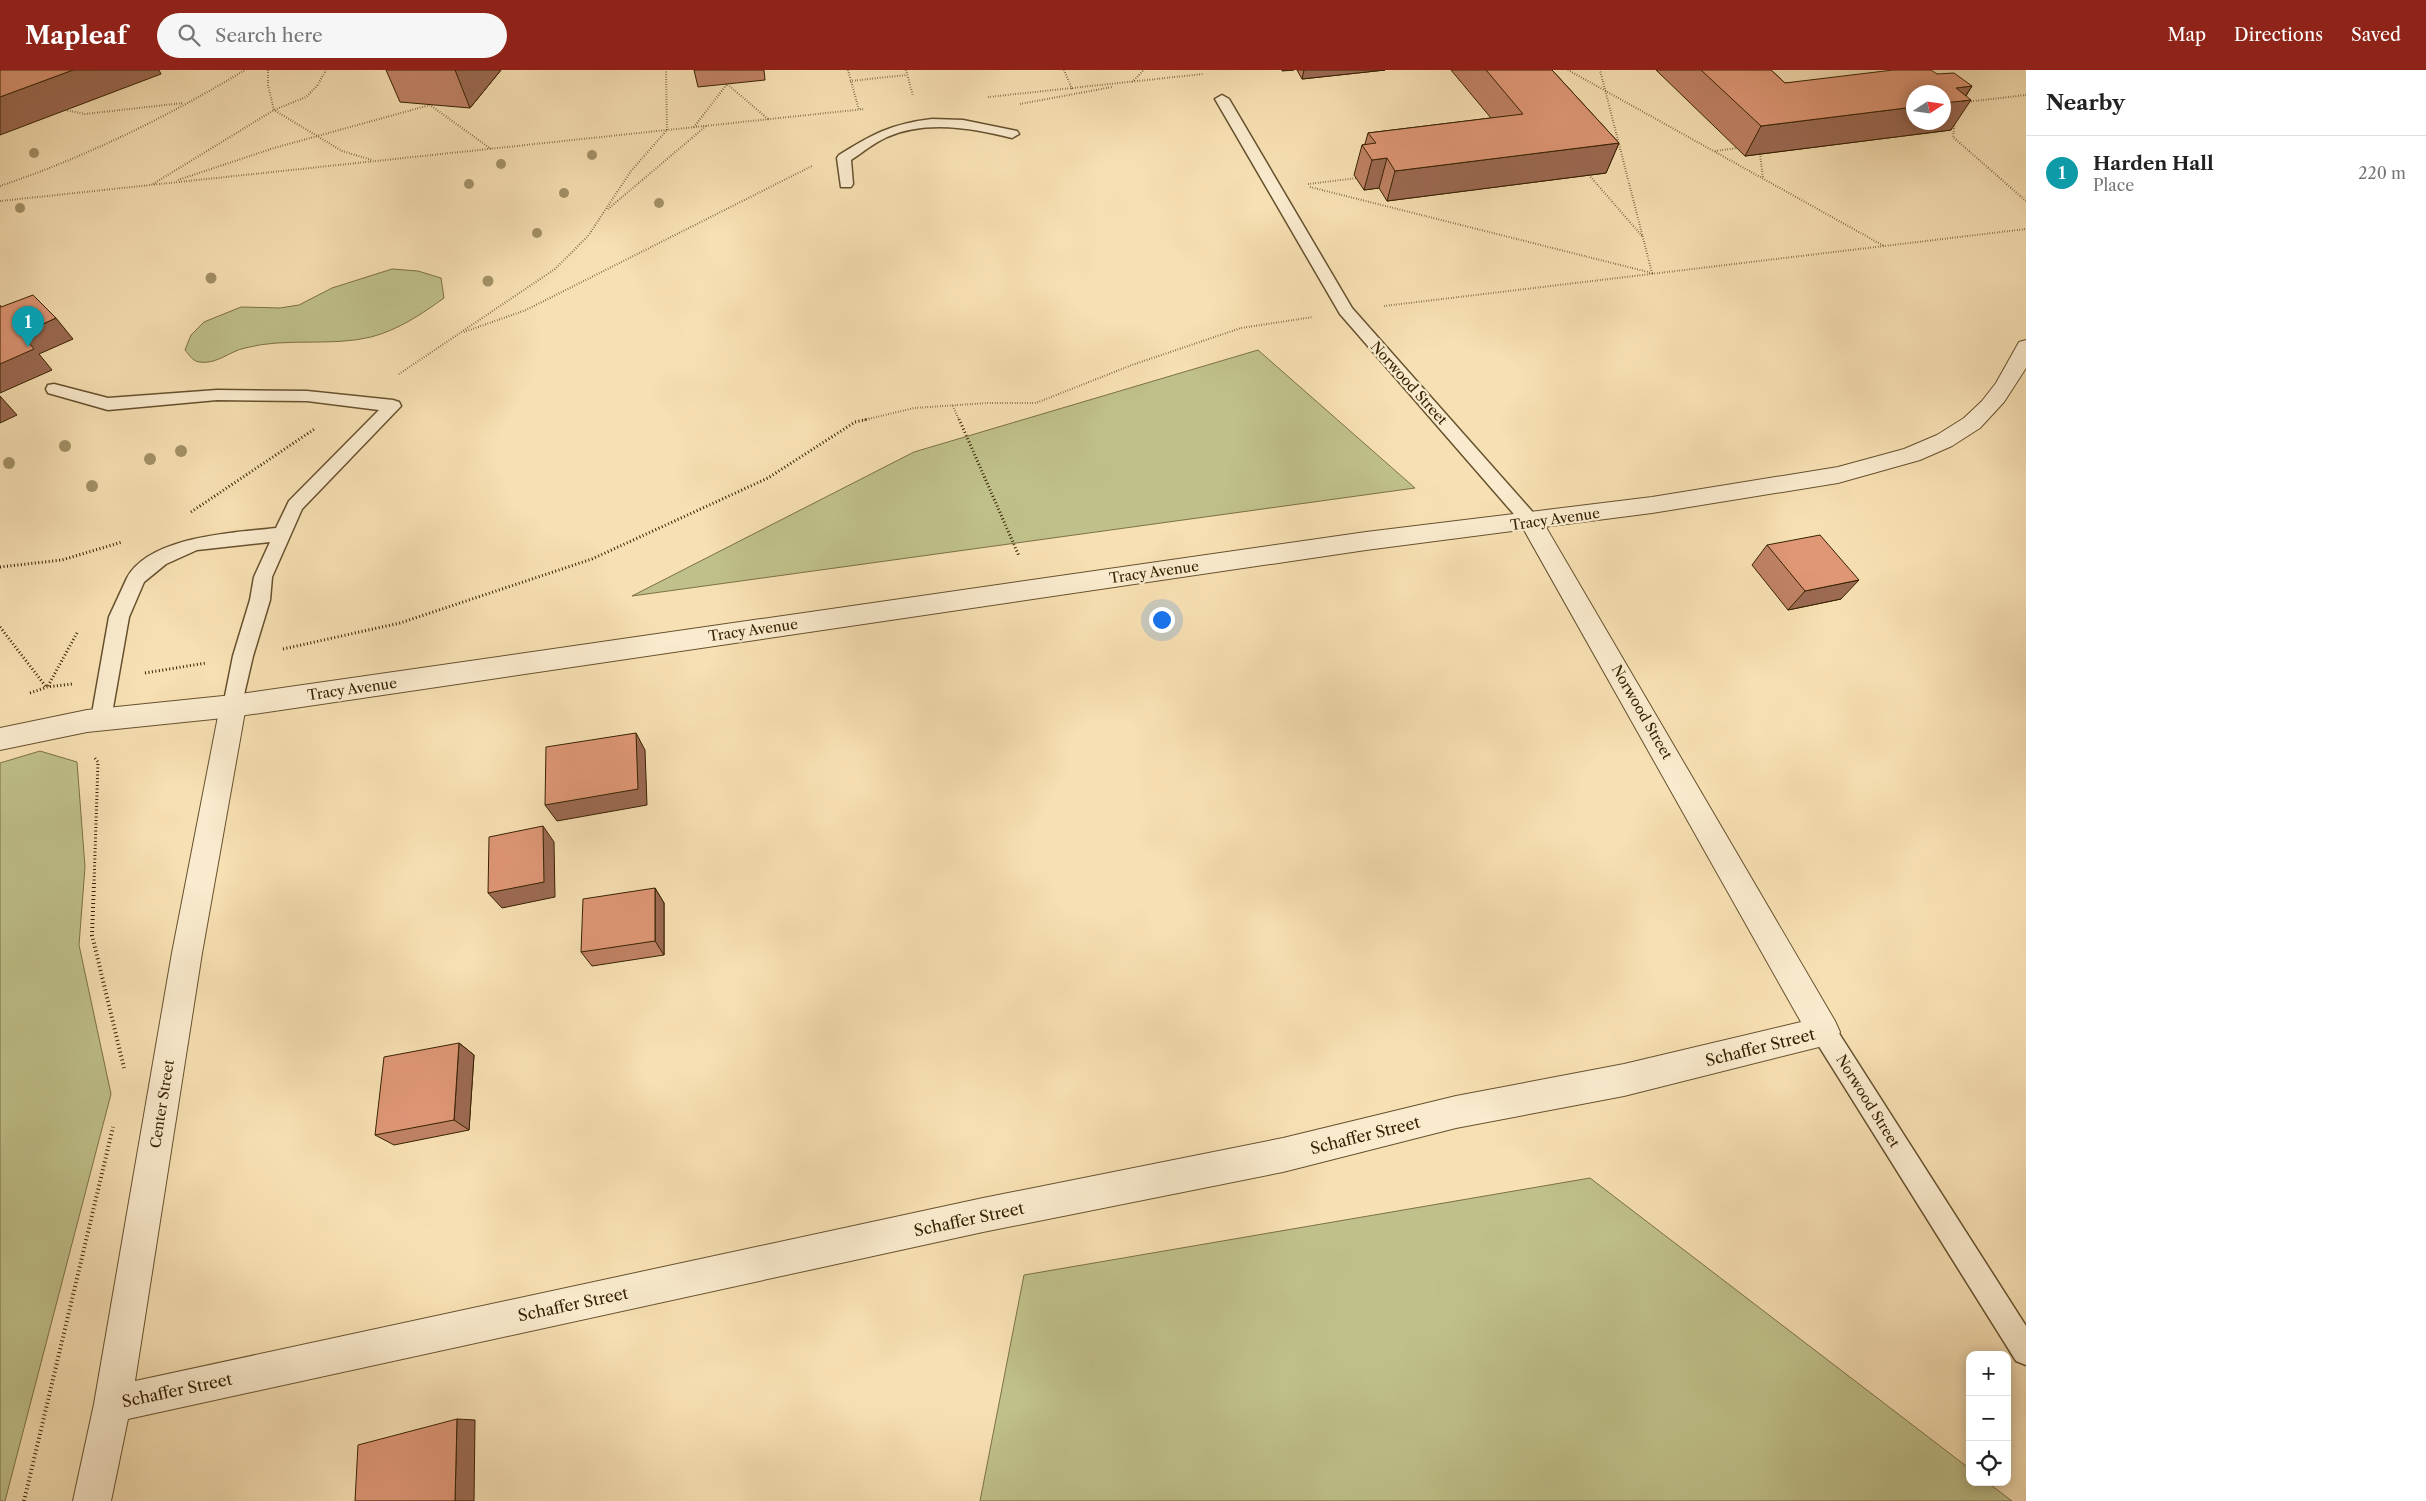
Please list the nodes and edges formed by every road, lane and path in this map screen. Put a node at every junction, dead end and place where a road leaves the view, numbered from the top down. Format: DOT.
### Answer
graph roads {
  1 [pos="245,70"];
  2 [pos="268,70"];
  3 [pos="326,70"];
  4 [pos="666,70"];
  5 [pos="848,70"];
  6 [pos="906,70"];
  7 [pos="1064,70"];
  8 [pos="1144,70"];
  9 [pos="1568,70"];
  10 [pos="1600,70"];
  11 [pos="1205,74"];
  12 [pos="907,75"];
  13 [pos="850,80"];
  14 [pos="1132,83"];
  15 [pos="1072,88"];
  16 [pos="1605,90"];
  17 [pos="2026,95"];
  18 [pos="914,97"];
  19 [pos="984,97"];
  20 [pos="1222,100"];
  21 [pos="1962,102"];
  22 [pos="186,103"];
  23 [pos="1015,105"];
  24 [pos="868,109"];
  25 [pos="65,110"];
  26 [pos="274,110"];
  27 [pos="859,110"];
  28 [pos="1956,119"];
  29 [pos="769,120"];
  30 [pos="707,126"];
  31 [pos="693,128"];
  32 [pos="667,130"];
  33 [pos="1012,134"];
  34 [pos="316,136"];
  35 [pos="1737,148"];
  36 [pos="491,149"];
  37 [pos="1714,152"];
  38 [pos="1760,154"];
  39 [pos="376,161"];
  40 [pos="819,161"];
  41 [pos="1589,175"];
  42 [pos="1357,178"];
  43 [pos="1763,178"];
  44 [pos="171,183"];
  45 [pos="846,184"];
  46 [pos="0,186"];
  47 [pos="150,186"];
  48 [pos="0,201"];
  49 [pos="2026,201"];
  50 [pos="604,212"];
  51 [pos="2026,229"];
  52 [pos="1642,237"];
  53 [pos="1884,246"];
  54 [pos="1652,273"];
  55 [pos="1346,312"];
  56 [pos="457,335"];
  57 [pos="2026,347"];
  58 [pos="54,389"];
  59 [pos="953,406"];
  60 [pos="1532,523"];
  61 [pos="282,534"];
  62 [pos="128,539"];
  63 [pos="0,567"];
  64 [pos="1034,590"];
  65 [pos="0,627"];
  66 [pos="243,656"];
  67 [pos="108,680"];
  68 [pos="47,687"];
  69 [pos="28,693"];
  70 [pos="234,706"];
  71 [pos="101,720"];
  72 [pos="55,727"];
  73 [pos="0,739"];
  74 [pos="1824,1032"];
  75 [pos="126,1074"];
  76 [pos="114,1121"];
  77 [pos="2026,1351"];
  78 [pos="113,1404"];
  79 [pos="24,1501"];
  80 [pos="92,1501"];
  1 -- 22 [label="path"];
  2 -- 26 [label="path"];
  3 -- 26 [label="path"];
  4 -- 32 [label="path"];
  5 -- 13 [label="path"];
  6 -- 12 [label="path"];
  7 -- 15 [label="path"];
  8 -- 14 [label="path"];
  9 -- 16 [label="path"];
  10 -- 16 [label="path"];
  11 -- 14 [label="path"];
  12 -- 13 [label="path"];
  12 -- 18 [label="path"];
  13 -- 27 [label="path"];
  14 -- 15 [label="path"];
  14 -- 23 [label="path"];
  15 -- 19 [label="path"];
  16 -- 37 [label="path"];
  16 -- 52 [label="path"];
  17 -- 21 [label="path"];
  20 -- 55 [label="lane, Norwood Street"];
  22 -- 25 [label="path"];
  22 -- 46 [label="path"];
  24 -- 27 [label="path"];
  26 -- 34 [label="path"];
  26 -- 47 [label="path"];
  27 -- 29 [label="path"];
  28 -- 49 [label="path"];
  29 -- 30 [label="path"];
  29 -- 31 [label="path"];
  30 -- 31 [label="path"];
  30 -- 50 [label="path"];
  31 -- 32 [label="path"];
  32 -- 36 [label="path"];
  33 -- 45 [label="lane"];
  34 -- 36 [label="path"];
  34 -- 39 [label="path"];
  34 -- 44 [label="path"];
  35 -- 37 [label="path"];
  36 -- 39 [label="path"];
  37 -- 43 [label="path"];
  38 -- 43 [label="path"];
  39 -- 44 [label="path"];
  40 -- 56 [label="path"];
  41 -- 52 [label="path"];
  42 -- 54 [label="path"];
  43 -- 53 [label="path"];
  44 -- 47 [label="path"];
  47 -- 48 [label="path"];
  51 -- 53 [label="path"];
  52 -- 54 [label="path"];
  53 -- 54 [label="path"];
  54 -- 55 [label="path"];
  55 -- 59 [label="path"];
  55 -- 60 [label="lane, Norwood Street"];
  57 -- 60 [label="street, Tracy Avenue"];
  58 -- 61 [label="lane"];
  59 -- 64 [label="path"];
  59 -- 66 [label="path"];
  60 -- 64 [label="street, Tracy Avenue"];
  60 -- 74 [label="street, Norwood Street"];
  61 -- 66 [label="lane"];
  61 -- 67 [label="lane"];
  62 -- 63 [label="path"];
  64 -- 70 [label="street, Tracy Avenue"];
  65 -- 68 [label="path"];
  66 -- 67 [label="path"];
  66 -- 70 [label="lane"];
  67 -- 68 [label="path"];
  67 -- 71 [label="lane"];
  68 -- 69 [label="path"];
  68 -- 72 [label="path"];
  70 -- 71 [label="street, Tracy Avenue"];
  70 -- 78 [label="street, Center Street"];
  71 -- 72 [label="street, Tracy Avenue"];
  72 -- 73 [label="street, Tracy Avenue"];
  72 -- 75 [label="path"];
  74 -- 77 [label="lane, Norwood Street"];
  74 -- 78 [label="street, Schaffer Street"];
  76 -- 79 [label="path"];
  78 -- 80 [label="street, Center Street"];
}
